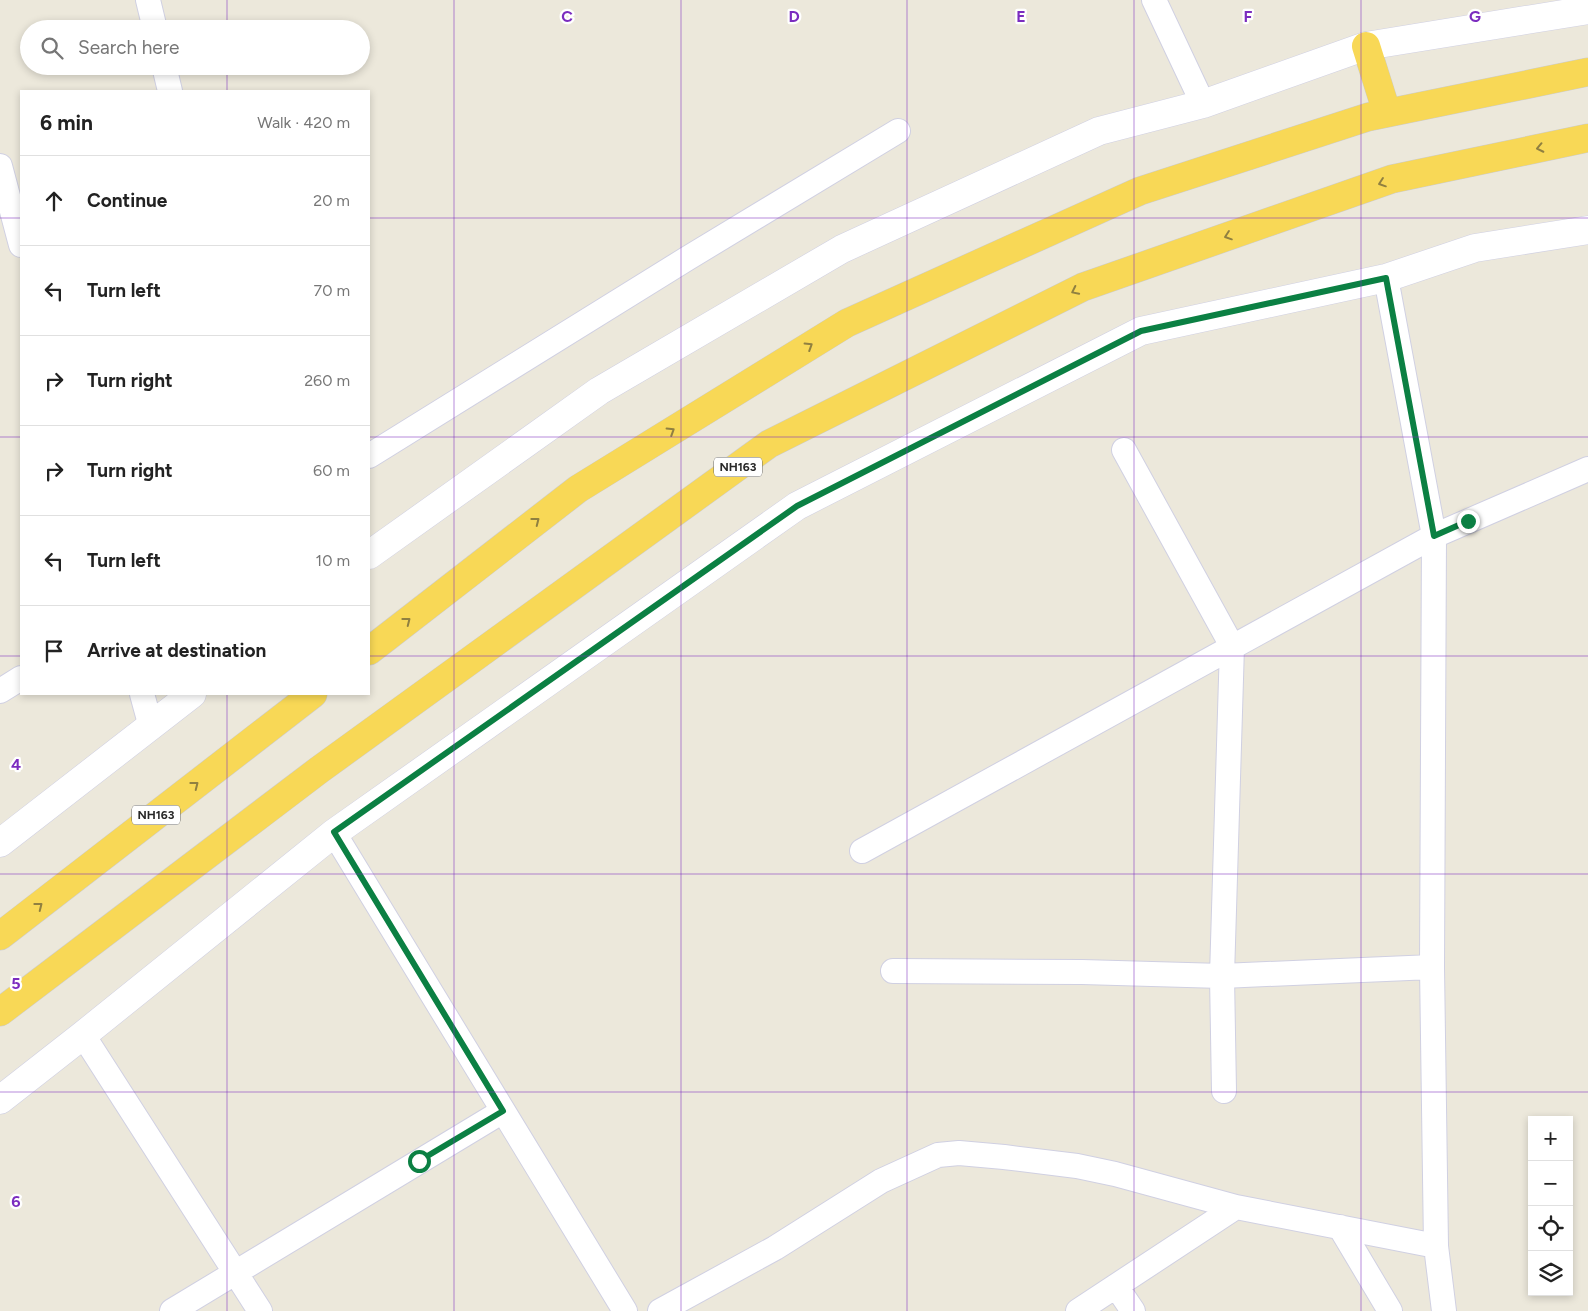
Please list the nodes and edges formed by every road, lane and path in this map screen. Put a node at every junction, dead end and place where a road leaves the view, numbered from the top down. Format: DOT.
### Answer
graph roads {
  1 [pos="148,0"];
  2 [pos="1154,0"];
  3 [pos="1588,10"];
  4 [pos="153,20"];
  5 [pos="1366,46"];
  6 [pos="1588,72"];
  7 [pos="166,75"];
  8 [pos="170,90"];
  9 [pos="1203,104"];
  10 [pos="1386,113"];
  11 [pos="898,131"];
  12 [pos="1588,138"];
  13 [pos="0,166"];
  14 [pos="1588,230"];
  15 [pos="20,241"];
  16 [pos="1386,278"];
  17 [pos="1124,450"];
  18 [pos="370,455"];
  19 [pos="1588,469"];
  20 [pos="1434,536"];
  21 [pos="370,554"];
  22 [pos="1232,646"];
  23 [pos="370,650"];
  24 [pos="20,679"];
  25 [pos="0,691"];
  26 [pos="142,695"];
  27 [pos="191,695"];
  28 [pos="312,695"];
  29 [pos="151,727"];
  30 [pos="334,832"];
  31 [pos="0,843"];
  32 [pos="862,851"];
  33 [pos="0,936"];
  34 [pos="1432,967"];
  35 [pos="892,971"];
  36 [pos="1222,976"];
  37 [pos="0,1012"];
  38 [pos="83,1035"];
  39 [pos="1224,1091"];
  40 [pos="0,1100"];
  41 [pos="503,1111"];
  42 [pos="1236,1206"];
  43 [pos="1340,1227"];
  44 [pos="1436,1246"];
  45 [pos="235,1272"];
  46 [pos="1116,1286"];
  47 [pos="172,1311"];
  48 [pos="260,1311"];
  49 [pos="625,1311"];
  50 [pos="660,1311"];
  51 [pos="1078,1311"];
  52 [pos="1133,1311"];
  53 [pos="1390,1311"];
  54 [pos="1444,1311"];
  1 -- 4 [label="street"];
  2 -- 9 [label="street"];
  3 -- 5 [label="main road"];
  5 -- 9 [label="main road"];
  5 -- 10 [label="highway"];
  6 -- 10 [label="highway"];
  7 -- 8 [label="street"];
  9 -- 21 [label="main road"];
  23 -- 10 [label="highway, one-way"];
  11 -- 18 [label="street"];
  12 -- 37 [label="highway, NH163, one-way"];
  13 -- 15 [label="street"];
  14 -- 16 [label="main road"];
  16 -- 20 [label="street"];
  16 -- 30 [label="main road"];
  17 -- 22 [label="street"];
  19 -- 20 [label="street"];
  20 -- 22 [label="street"];
  20 -- 34 [label="street"];
  22 -- 32 [label="street"];
  22 -- 36 [label="street"];
  24 -- 25 [label="street"];
  26 -- 29 [label="street"];
  27 -- 29 [label="main road"];
  33 -- 28 [label="highway, NH163, one-way"];
  29 -- 31 [label="main road"];
  30 -- 38 [label="main road"];
  30 -- 41 [label="street"];
  34 -- 36 [label="street"];
  34 -- 44 [label="street"];
  35 -- 36 [label="street"];
  36 -- 39 [label="street"];
  38 -- 40 [label="main road"];
  38 -- 45 [label="street"];
  41 -- 45 [label="street"];
  41 -- 49 [label="street"];
  42 -- 43 [label="street"];
  42 -- 46 [label="street"];
  42 -- 50 [label="street"];
  43 -- 44 [label="street"];
  43 -- 53 [label="street"];
  44 -- 54 [label="street"];
  45 -- 47 [label="street"];
  45 -- 48 [label="street"];
  46 -- 51 [label="street"];
  46 -- 52 [label="street"];
}
